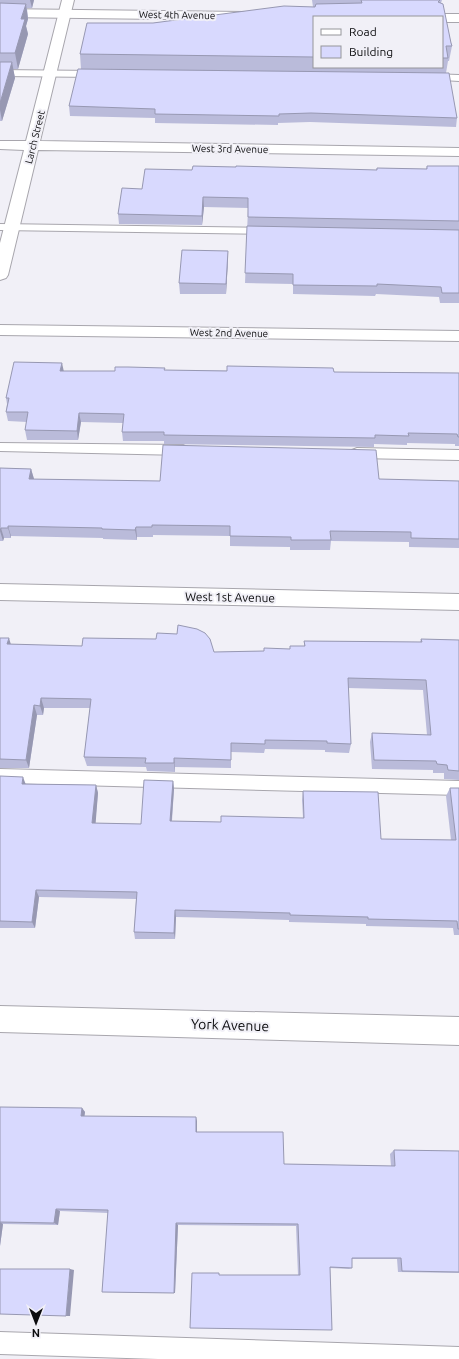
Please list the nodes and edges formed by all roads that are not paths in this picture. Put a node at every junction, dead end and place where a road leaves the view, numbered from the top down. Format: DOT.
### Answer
graph roads {
  1 [pos="66,7"];
  2 [pos="0,13"];
  3 [pos="253,16"];
  4 [pos="443,18"];
  5 [pos="459,18"];
  6 [pos="0,73"];
  7 [pos="51,74"];
  8 [pos="109,74"];
  9 [pos="419,77"];
  10 [pos="459,78"];
  11 [pos="0,146"];
  12 [pos="33,146"];
  13 [pos="459,152"];
  14 [pos="6,227"];
  15 [pos="278,232"];
  16 [pos="0,275"];
  17 [pos="0,330"];
  18 [pos="459,336"];
  19 [pos="0,447"];
  20 [pos="198,450"];
  21 [pos="348,453"];
  22 [pos="459,455"];
  23 [pos="0,592"];
  24 [pos="459,602"];
  25 [pos="0,776"];
  26 [pos="459,788"];
  27 [pos="0,1019"];
  28 [pos="459,1031"];
  29 [pos="0,1343"];
  30 [pos="459,1358"];
  1 -- 2 [label="street, West 4th Avenue"];
  1 -- 3 [label="street, West 4th Avenue"];
  1 -- 7 [label="street, Larch Street"];
  4 -- 5 [label="street"];
  6 -- 7 [label="lane"];
  7 -- 8 [label="lane"];
  7 -- 12 [label="street, Larch Street"];
  9 -- 10 [label="lane"];
  11 -- 12 [label="street, West 3rd Avenue"];
  12 -- 13 [label="street, West 3rd Avenue"];
  12 -- 14 [label="street, Larch Street"];
  14 -- 15 [label="lane"];
  14 -- 16 [label="street, Larch Street"];
  17 -- 18 [label="street, West 2nd Avenue"];
  19 -- 20 [label="lane"];
  21 -- 22 [label="lane"];
  23 -- 24 [label="street, West 1st Avenue"];
  25 -- 26 [label="lane"];
  27 -- 28 [label="street, York Avenue"];
  29 -- 30 [label="lane"];
}
